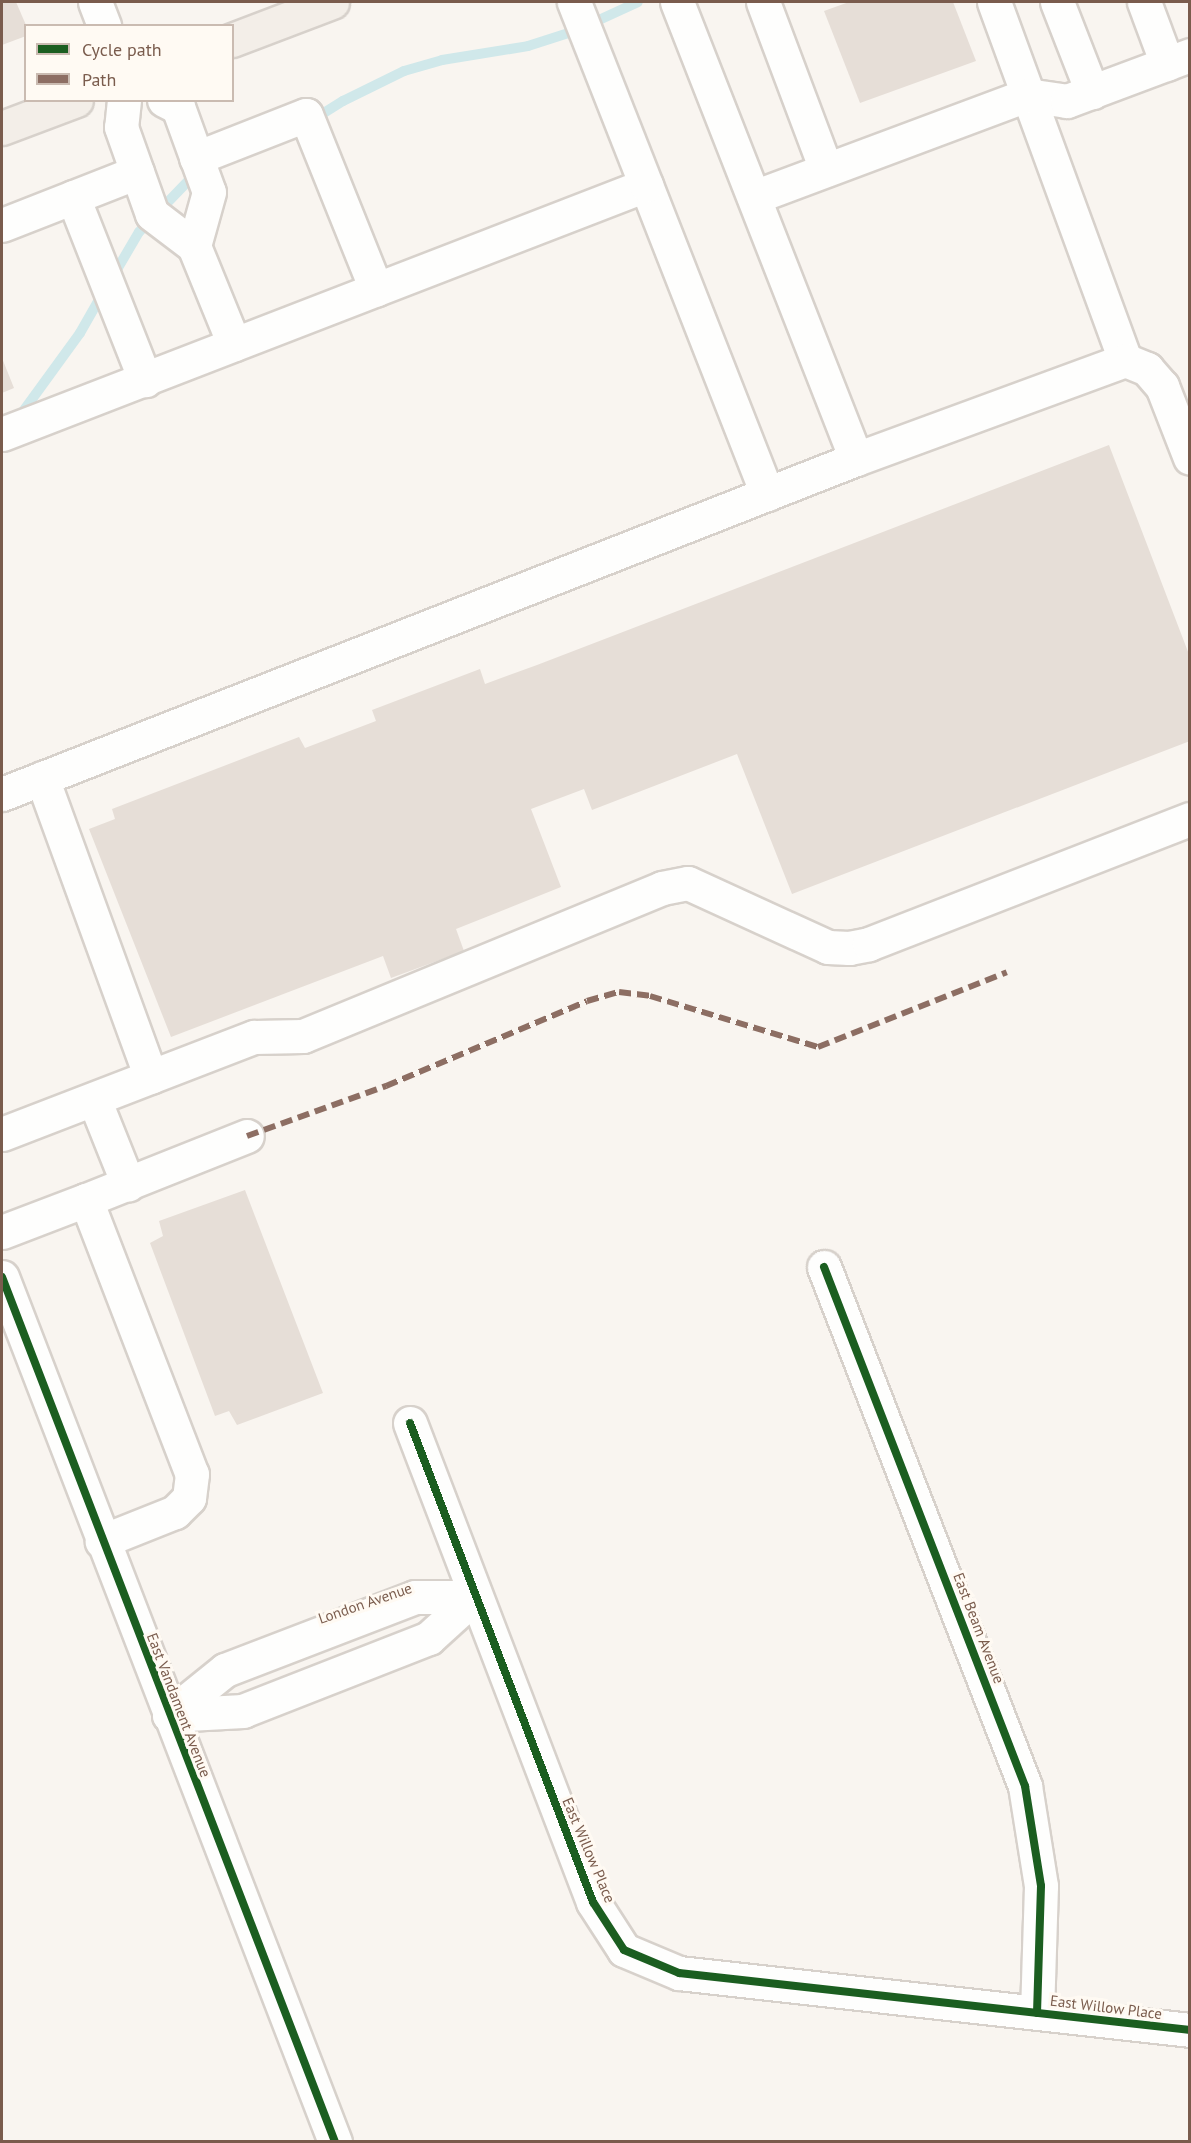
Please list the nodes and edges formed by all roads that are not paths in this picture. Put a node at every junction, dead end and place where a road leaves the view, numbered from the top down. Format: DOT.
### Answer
graph roads {
  1 [pos="95,2"];
  2 [pos="332,2"];
  3 [pos="574,2"];
  4 [pos="678,2"];
  5 [pos="763,2"];
  6 [pos="994,2"];
  7 [pos="1057,2"];
  8 [pos="1144,2"];
  9 [pos="103,24"];
  10 [pos="234,39"];
  11 [pos="1178,60"];
  12 [pos="1092,92"];
  13 [pos="1027,95"];
  14 [pos="71,102"];
  15 [pos="124,102"];
  16 [pos="168,102"];
  17 [pos="2,128"];
  18 [pos="196,158"];
  19 [pos="826,170"];
  20 [pos="137,172"];
  21 [pos="646,185"];
  22 [pos="73,197"];
  23 [pos="754,197"];
  24 [pos="2,225"];
  25 [pos="194,246"];
  26 [pos="376,289"];
  27 [pos="234,344"];
  28 [pos="1125,360"];
  29 [pos="145,380"];
  30 [pos="2,434"];
  31 [pos="1190,458"];
  32 [pos="856,459"];
  33 [pos="767,494"];
  34 [pos="42,778"];
  35 [pos="2,794"];
  36 [pos="1190,819"];
  37 [pos="151,1077"];
  38 [pos="94,1099"];
  39 [pos="2,1134"];
  40 [pos="247,1136"];
  41 [pos="128,1184"];
  42 [pos="86,1200"];
  43 [pos="2,1233"];
  44 [pos="824,1267"];
  45 [pos="2,1277"];
  46 [pos="410,1423"];
  47 [pos="102,1541"];
  48 [pos="474,1598"];
  49 [pos="169,1715"];
  50 [pos="1037,2013"];
  51 [pos="1190,2030"];
  52 [pos="335,2142"];
  1 -- 9 [label="street"];
  2 -- 10 [label="main road"];
  3 -- 21 [label="street"];
  4 -- 23 [label="street"];
  5 -- 19 [label="street"];
  6 -- 13 [label="street"];
  7 -- 12 [label="street"];
  8 -- 11 [label="street"];
  11 -- 12 [label="street"];
  12 -- 13 [label="street"];
  13 -- 19 [label="street"];
  13 -- 28 [label="street"];
  14 -- 17 [label="main road"];
  15 -- 20 [label="street"];
  16 -- 18 [label="street"];
  18 -- 25 [label="street"];
  18 -- 26 [label="street"];
  19 -- 23 [label="street"];
  20 -- 22 [label="street"];
  20 -- 25 [label="street"];
  21 -- 26 [label="street"];
  21 -- 33 [label="street"];
  22 -- 24 [label="street"];
  22 -- 29 [label="street"];
  23 -- 32 [label="street"];
  25 -- 27 [label="street"];
  26 -- 27 [label="street"];
  27 -- 29 [label="street"];
  28 -- 31 [label="street"];
  28 -- 32 [label="street"];
  29 -- 30 [label="street"];
  32 -- 33 [label="street"];
  33 -- 34 [label="street"];
  34 -- 35 [label="street"];
  34 -- 37 [label="street"];
  36 -- 37 [label="street"];
  37 -- 38 [label="street"];
  38 -- 39 [label="street"];
  38 -- 41 [label="street"];
  40 -- 41 [label="street"];
  41 -- 42 [label="street"];
  42 -- 43 [label="street"];
  42 -- 47 [label="street"];
  44 -- 50 [label="street, East Beam Avenue"];
  45 -- 47 [label="street, East Vandament Avenue"];
  46 -- 48 [label="street, East Willow Place"];
  47 -- 49 [label="street, East Vandament Avenue"];
  48 -- 49 [label="street, London Avenue"];
  48 -- 49 [label="street"];
  48 -- 50 [label="street, East Willow Place"];
  49 -- 52 [label="street, East Vandament Avenue"];
  50 -- 51 [label="street, East Willow Place"];
}
